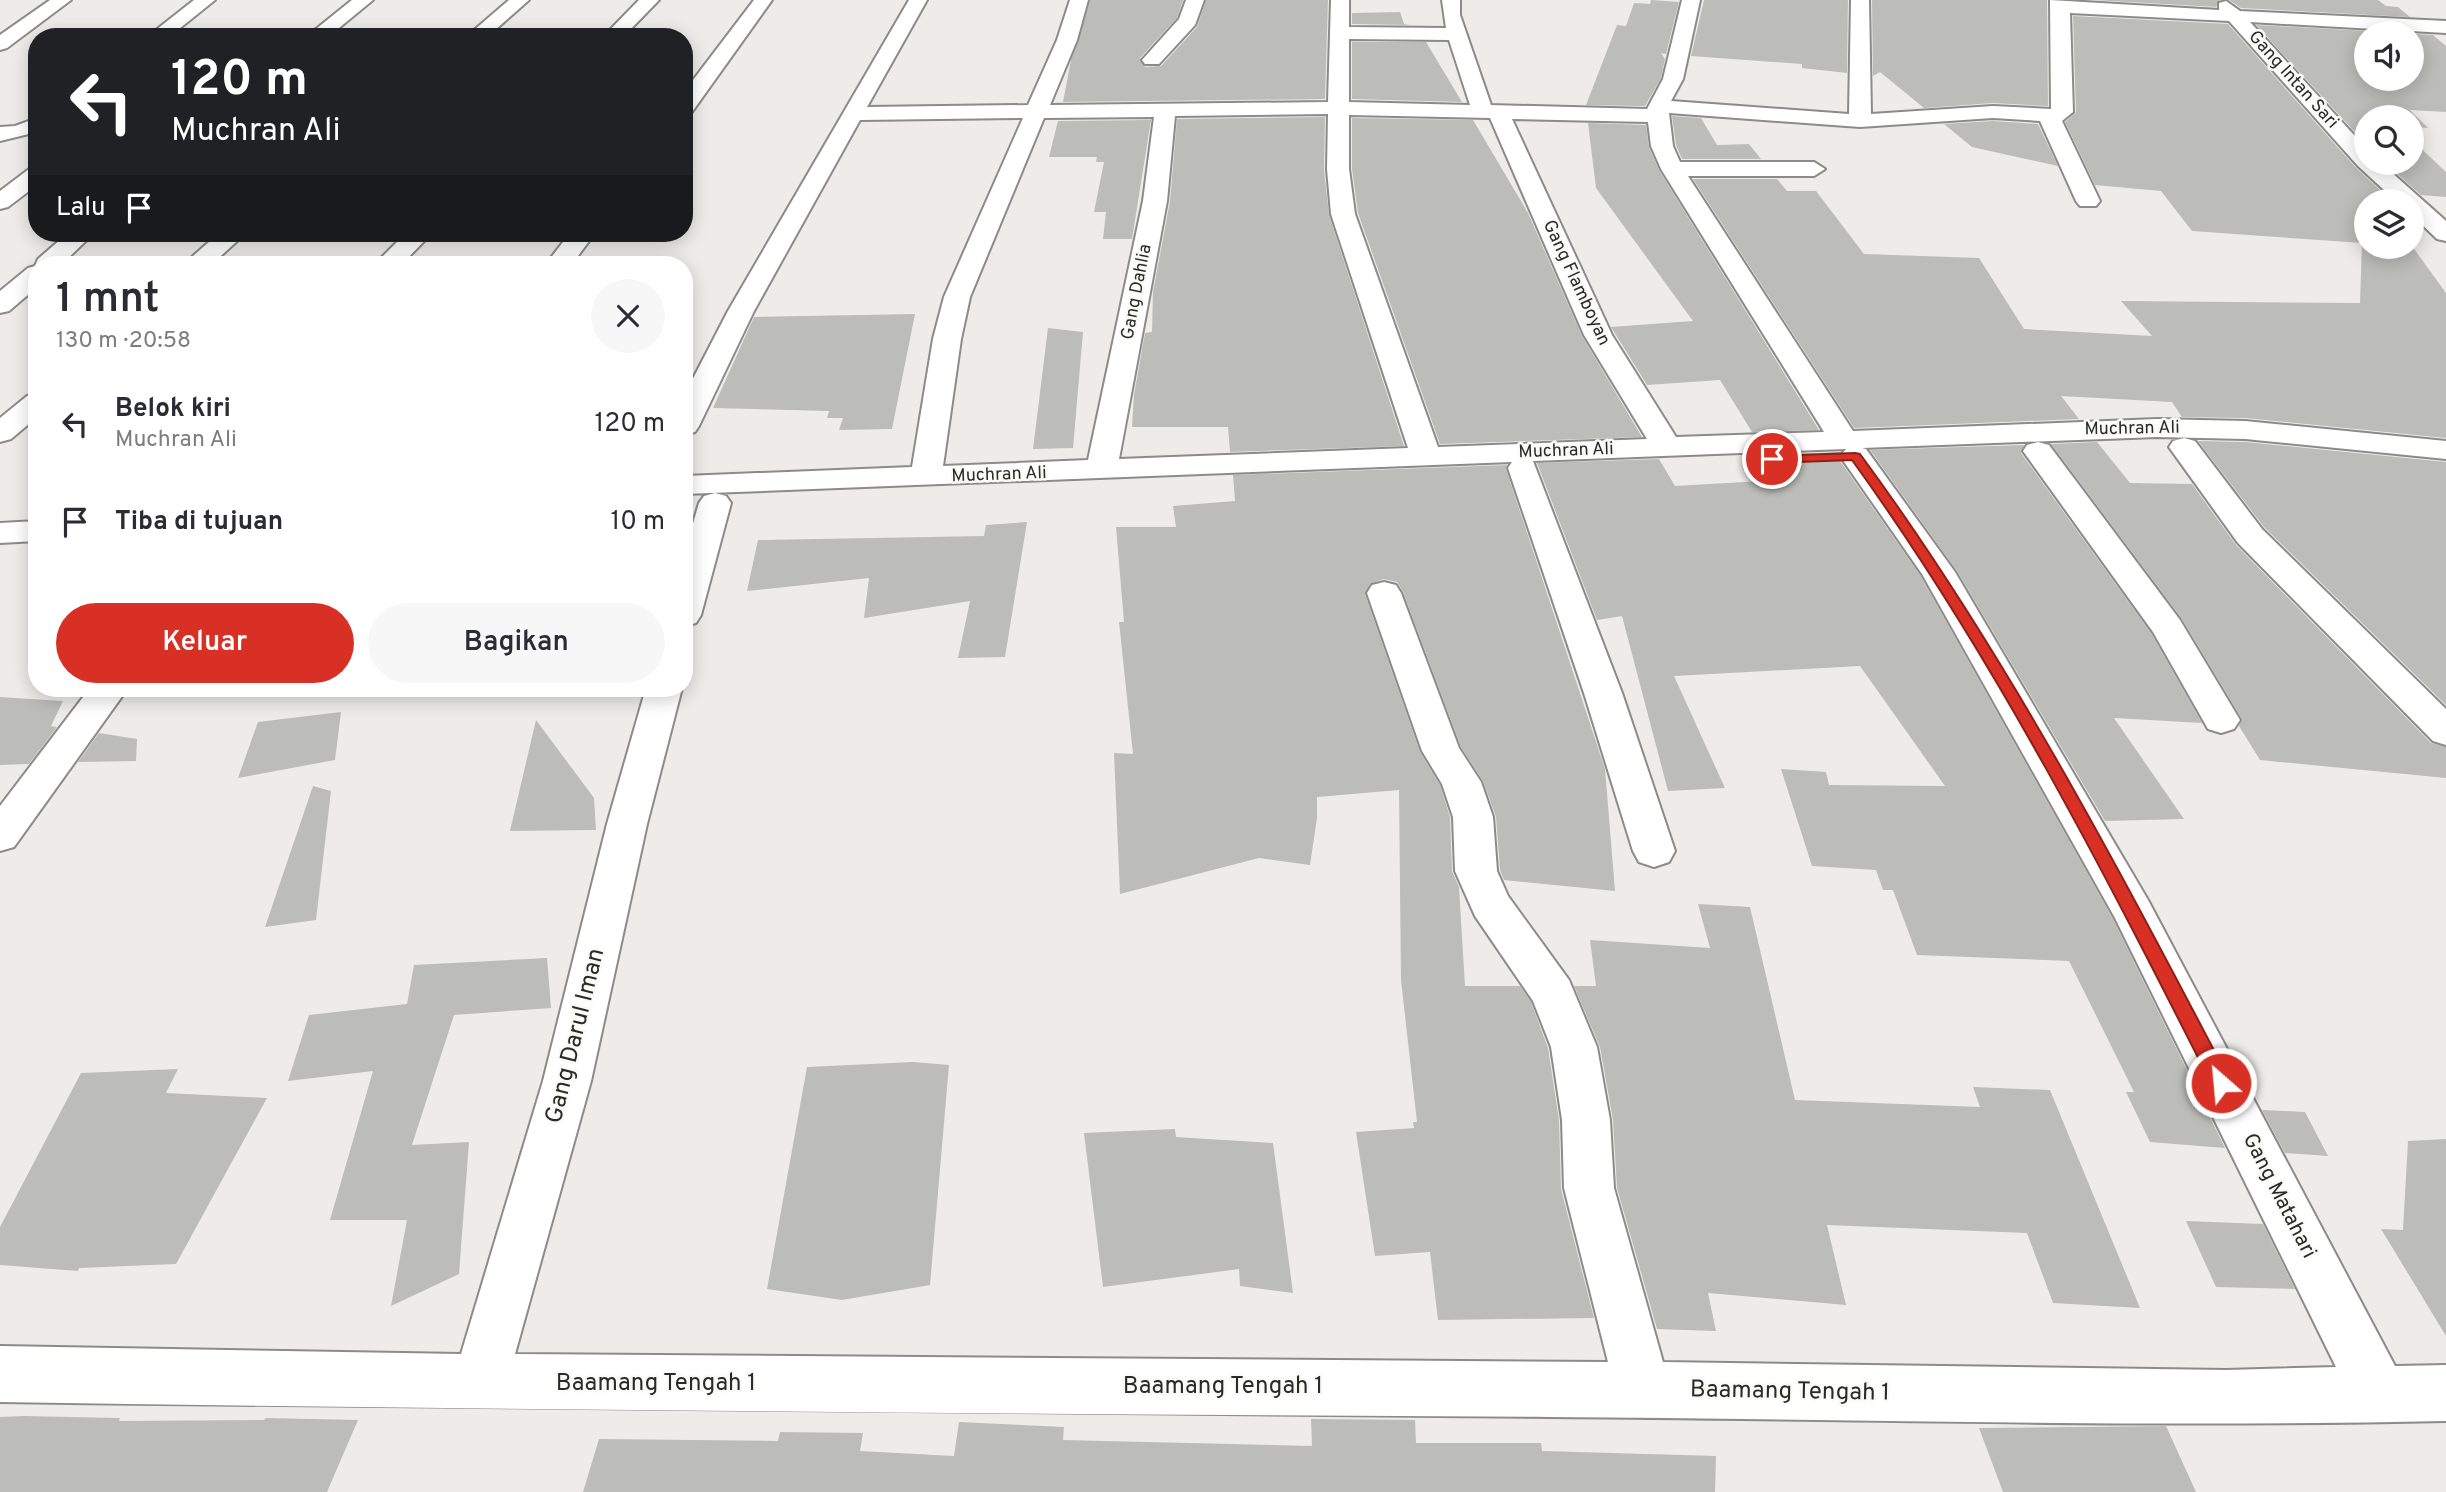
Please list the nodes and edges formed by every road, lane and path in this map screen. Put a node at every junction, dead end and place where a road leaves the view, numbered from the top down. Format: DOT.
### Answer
graph roads {
  1 [pos="62,0"];
  2 [pos="206,0"];
  3 [pos="364,0"];
  4 [pos="520,0"];
  5 [pos="650,0"];
  6 [pos="764,0"];
  7 [pos="918,0"];
  8 [pos="1079,0"];
  9 [pos="1195,0"];
  10 [pos="1340,0"];
  11 [pos="1451,0"];
  12 [pos="1691,0"];
  13 [pos="1860,0"];
  14 [pos="2219,0"];
  15 [pos="2060,4"];
  16 [pos="2425,7"];
  17 [pos="2235,18"];
  18 [pos="2446,25"];
  19 [pos="168,28"];
  20 [pos="327,28"];
  21 [pos="486,28"];
  22 [pos="621,28"];
  23 [pos="1341,33"];
  24 [pos="1457,34"];
  25 [pos="3,41"];
  26 [pos="1152,60"];
  27 [pos="693,95"];
  28 [pos="1338,108"];
  29 [pos="1490,110"];
  30 [pos="1657,111"];
  31 [pos="1165,112"];
  32 [pos="855,114"];
  33 [pos="1035,114"];
  34 [pos="2049,117"];
  35 [pos="1860,121"];
  36 [pos="28,128"];
  37 [pos="0,134"];
  38 [pos="2354,148"];
  39 [pos="1672,169"];
  40 [pos="1814,169"];
  41 [pos="0,171"];
  42 [pos="28,172"];
  43 [pos="2381,175"];
  44 [pos="28,179"];
  45 [pos="2397,189"];
  46 [pos="2088,201"];
  47 [pos="0,202"];
  48 [pos="2424,214"];
  49 [pos="2446,234"];
  50 [pos="72,242"];
  51 [pos="223,242"];
  52 [pos="411,242"];
  53 [pos="576,242"];
  54 [pos="56,256"];
  55 [pos="207,256"];
  56 [pos="396,256"];
  57 [pos="565,256"];
  58 [pos="28,281"];
  59 [pos="0,305"];
  60 [pos="693,408"];
  61 [pos="28,410"];
  62 [pos="0,433"];
  63 [pos="1667,447"];
  64 [pos="2184,447"];
  65 [pos="1850,448"];
  66 [pos="2446,450"];
  67 [pos="2038,451"];
  68 [pos="1426,456"];
  69 [pos="1523,468"];
  70 [pos="2446,468"];
  71 [pos="1101,471"];
  72 [pos="926,477"];
  73 [pos="693,485"];
  74 [pos="699,504"];
  75 [pos="28,512"];
  76 [pos="0,513"];
  77 [pos="28,531"];
  78 [pos="0,533"];
  79 [pos="693,548"];
  80 [pos="1384,593"];
  81 [pos="103,697"];
  82 [pos="662,697"];
  83 [pos="2221,720"];
  84 [pos="2446,732"];
  85 [pos="0,836"];
  86 [pos="1654,851"];
  87 [pos="0,1374"];
  88 [pos="480,1382"];
  89 [pos="1643,1390"];
  90 [pos="2446,1393"];
  91 [pos="2379,1394"];
  1 -- 25 [label="street"];
  2 -- 19 [label="street"];
  3 -- 20 [label="street"];
  4 -- 21 [label="street"];
  5 -- 22 [label="street"];
  6 -- 27 [label="street"];
  7 -- 32 [label="street"];
  8 -- 33 [label="street"];
  9 -- 26 [label="street"];
  10 -- 23 [label="street"];
  11 -- 24 [label="street, Gang Flamboyan"];
  12 -- 30 [label="street"];
  13 -- 35 [label="street"];
  14 -- 17 [label="street, Gang Intan Sari"];
  15 -- 17 [label="street"];
  15 -- 34 [label="street"];
  16 -- 18 [label="street"];
  17 -- 18 [label="street"];
  17 -- 38 [label="street, Gang Intan Sari"];
  23 -- 24 [label="street"];
  23 -- 28 [label="street"];
  24 -- 29 [label="street, Gang Flamboyan"];
  28 -- 29 [label="street"];
  28 -- 31 [label="street"];
  28 -- 68 [label="street"];
  29 -- 30 [label="street"];
  29 -- 63 [label="street, Gang Flamboyan"];
  30 -- 35 [label="street"];
  30 -- 39 [label="street, Gang Matahari"];
  31 -- 33 [label="street"];
  31 -- 71 [label="street, Gang Dahlia"];
  32 -- 33 [label="street"];
  32 -- 60 [label="street"];
  33 -- 72 [label="street"];
  34 -- 35 [label="street"];
  34 -- 46 [label="street"];
  36 -- 37 [label="street"];
  39 -- 40 [label="street"];
  39 -- 65 [label="street, Gang Matahari"];
  41 -- 42 [label="street"];
  43 -- 45 [label="street, Gang Intan Sari"];
  44 -- 47 [label="street"];
  48 -- 49 [label="street, Gang Intan Sari"];
  50 -- 54 [label="street"];
  51 -- 55 [label="street"];
  52 -- 56 [label="street"];
  53 -- 57 [label="street"];
  58 -- 59 [label="street"];
  61 -- 62 [label="street"];
  63 -- 65 [label="street, Muchran Ali"];
  63 -- 68 [label="street, Muchran Ali"];
  64 -- 67 [label="street, Muchran Ali"];
  64 -- 70 [label="street, Muchran Ali"];
  64 -- 84 [label="street"];
  65 -- 66 [label="street, Muchran Ali"];
  65 -- 67 [label="street, Muchran Ali"];
  65 -- 69 [label="street, Muchran Ali"];
  65 -- 91 [label="street, Gang Matahari"];
  67 -- 83 [label="street"];
  68 -- 71 [label="street, Muchran Ali"];
  69 -- 74 [label="street, Muchran Ali"];
  69 -- 86 [label="street"];
  71 -- 72 [label="street, Muchran Ali"];
  72 -- 73 [label="street, Muchran Ali"];
  74 -- 79 [label="street"];
  75 -- 76 [label="street"];
  77 -- 78 [label="street"];
  80 -- 89 [label="street"];
  81 -- 85 [label="street"];
  82 -- 88 [label="street, Gang Darul Iman"];
  87 -- 88 [label="street, Baamang Tengah 1"];
  88 -- 89 [label="street, Baamang Tengah 1"];
  89 -- 91 [label="street, Baamang Tengah 1"];
  90 -- 91 [label="street, Baamang Tengah 1"];
}
